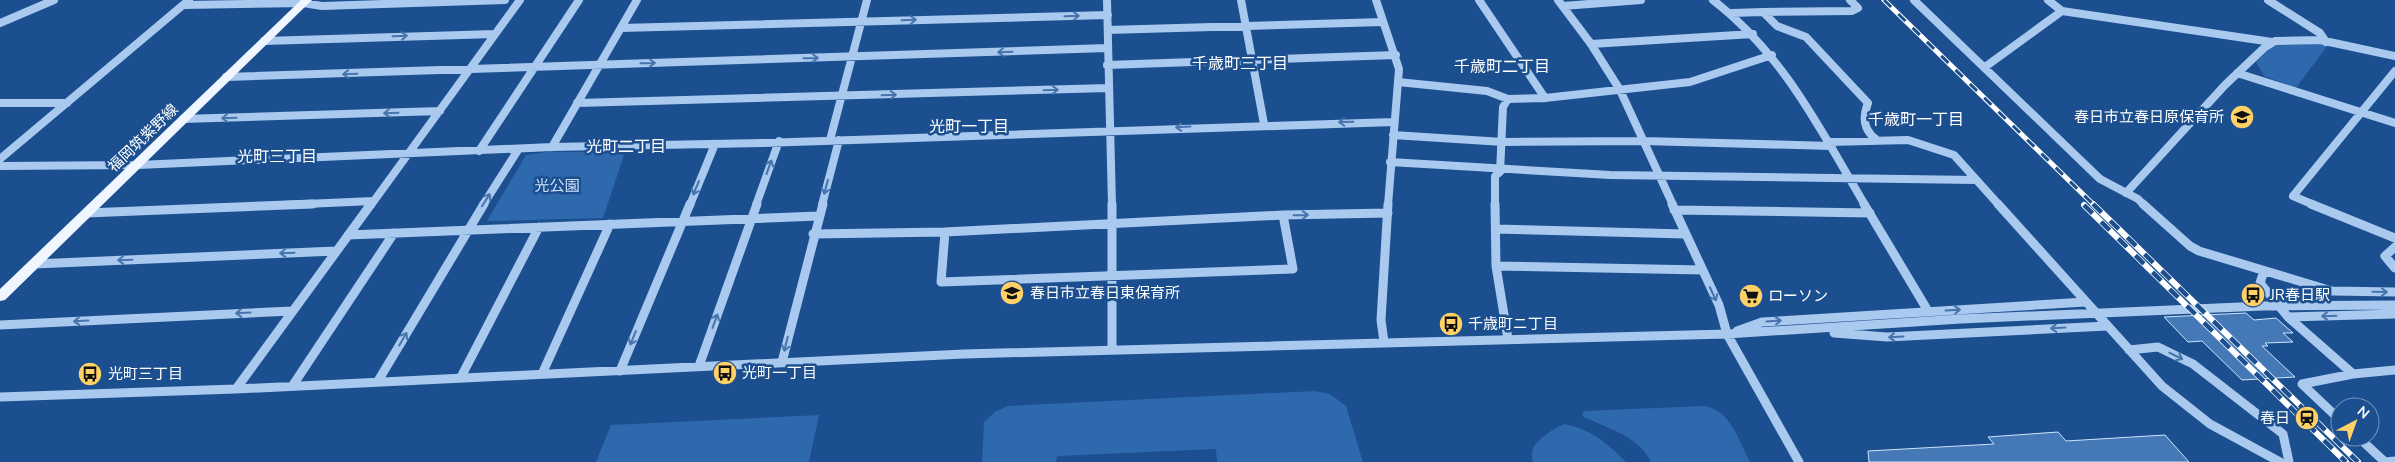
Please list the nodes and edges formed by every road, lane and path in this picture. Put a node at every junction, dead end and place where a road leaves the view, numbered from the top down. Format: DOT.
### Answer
graph roads {
  1 [pos="54,0"];
  2 [pos="336,0"];
  3 [pos="505,0"];
  4 [pos="520,0"];
  5 [pos="579,0"];
  6 [pos="637,0"];
  7 [pos="867,0"];
  8 [pos="1107,0"];
  9 [pos="1241,0"];
  10 [pos="1376,0"];
  11 [pos="1478,0"];
  12 [pos="1641,0"];
  13 [pos="1713,0"];
  14 [pos="1850,0"];
  15 [pos="1914,0"];
  16 [pos="2048,0"];
  17 [pos="2268,0"];
  18 [pos="186,2"];
  19 [pos="305,2"];
  20 [pos="1560,3"];
  21 [pos="2062,11"];
  22 [pos="1763,12"];
  23 [pos="1732,13"];
  24 [pos="1108,15"];
  25 [pos="861,22"];
  26 [pos="1383,22"];
  27 [pos="0,23"];
  28 [pos="1248,26"];
  29 [pos="620,28"];
  30 [pos="1108,30"];
  31 [pos="495,34"];
  32 [pos="1754,34"];
  33 [pos="264,40"];
  34 [pos="2272,42"];
  35 [pos="2326,42"];
  36 [pos="1591,44"];
  37 [pos="1107,48"];
  38 [pos="1396,54"];
  39 [pos="1772,55"];
  40 [pos="2395,56"];
  41 [pos="851,57"];
  42 [pos="1254,61"];
  43 [pos="600,64"];
  44 [pos="1107,65"];
  45 [pos="1985,67"];
  46 [pos="533,68"];
  47 [pos="469,71"];
  48 [pos="2395,71"];
  49 [pos="2237,73"];
  50 [pos="226,77"];
  51 [pos="1398,82"];
  52 [pos="1109,88"];
  53 [pos="1620,90"];
  54 [pos="840,96"];
  55 [pos="1545,98"];
  56 [pos="1508,99"];
  57 [pos="0,102"];
  58 [pos="67,103"];
  59 [pos="577,103"];
  60 [pos="440,111"];
  61 [pos="2362,112"];
  62 [pos="184,119"];
  63 [pos="1394,122"];
  64 [pos="2395,123"];
  65 [pos="1264,124"];
  66 [pos="1111,131"];
  67 [pos="1393,134"];
  68 [pos="834,140"];
  69 [pos="1877,140"];
  70 [pos="779,141"];
  71 [pos="1643,141"];
  72 [pos="1502,142"];
  73 [pos="715,144"];
  74 [pos="1830,144"];
  75 [pos="552,147"];
  76 [pos="518,150"];
  77 [pos="479,152"];
  78 [pos="409,154"];
  79 [pos="0,159"];
  80 [pos="1390,162"];
  81 [pos="138,165"];
  82 [pos="0,166"];
  83 [pos="1500,172"];
  84 [pos="1659,176"];
  85 [pos="1849,178"];
  86 [pos="1976,180"];
  87 [pos="2126,192"];
  88 [pos="373,201"];
  89 [pos="1674,210"];
  90 [pos="86,212"];
  91 [pos="1388,213"];
  92 [pos="1870,213"];
  93 [pos="1283,215"];
  94 [pos="818,216"];
  95 [pos="751,218"];
  96 [pos="682,221"];
  97 [pos="610,224"];
  98 [pos="1113,224"];
  99 [pos="539,227"];
  100 [pos="1496,229"];
  101 [pos="467,230"];
  102 [pos="945,232"];
  103 [pos="394,233"];
  104 [pos="348,234"];
  105 [pos="813,234"];
  106 [pos="1686,234"];
  107 [pos="2395,238"];
  108 [pos="2395,246"];
  109 [pos="336,251"];
  110 [pos="34,264"];
  111 [pos="1496,266"];
  112 [pos="2395,268"];
  113 [pos="1702,270"];
  114 [pos="2264,271"];
  115 [pos="1114,276"];
  116 [pos="2357,292"];
  117 [pos="2395,292"];
  118 [pos="0,297"];
  119 [pos="2085,302"];
  120 [pos="2395,306"];
  121 [pos="292,311"];
  122 [pos="1928,311"];
  123 [pos="2380,314"];
  124 [pos="2395,314"];
  125 [pos="2288,317"];
  126 [pos="0,325"];
  127 [pos="2107,326"];
  128 [pos="1804,330"];
  129 [pos="1727,334"];
  130 [pos="1508,338"];
  131 [pos="1384,342"];
  132 [pos="1112,350"];
  133 [pos="2129,350"];
  134 [pos="782,362"];
  135 [pos="699,366"];
  136 [pos="2395,370"];
  137 [pos="620,371"];
  138 [pos="542,374"];
  139 [pos="2353,374"];
  140 [pos="461,377"];
  141 [pos="378,381"];
  142 [pos="293,385"];
  143 [pos="236,389"];
  144 [pos="0,397"];
  145 [pos="2330,411"];
  146 [pos="2369,447"];
  147 [pos="2395,461"];
  148 [pos="1799,462"];
  149 [pos="2280,462"];
  150 [pos="2289,462"];
  151 [pos="2385,462"];
  1 -- 27 [label="street"];
  2 -- 19 [label="street"];
  3 -- 19 [label="street"];
  4 -- 31 [label="street"];
  5 -- 46 [label="street"];
  6 -- 29 [label="street"];
  7 -- 25 [label="street"];
  8 -- 24 [label="street"];
  9 -- 28 [label="street"];
  10 -- 26 [label="street"];
  11 -- 55 [label="street"];
  12 -- 20 [label="street"];
  13 -- 23 [label="street"];
  14 -- 22 [label="street"];
  15 -- 45 [label="street"];
  16 -- 21 [label="street"];
  17 -- 35 [label="street"];
  18 -- 19 [label="street"];
  18 -- 58 [label="street"];
  19 -- 33 [label="main road, 福岡筑紫野線"];
  20 -- 36 [label="street"];
  21 -- 34 [label="street"];
  21 -- 45 [label="street"];
  22 -- 23 [label="street"];
  22 -- 69 [label="street"];
  23 -- 32 [label="street"];
  25 -- 24 [label="street, one-way"];
  24 -- 30 [label="street"];
  25 -- 29 [label="street"];
  25 -- 41 [label="street"];
  26 -- 28 [label="street"];
  26 -- 38 [label="street"];
  28 -- 30 [label="street"];
  28 -- 42 [label="street"];
  29 -- 43 [label="street"];
  30 -- 37 [label="street"];
  33 -- 31 [label="street, one-way"];
  31 -- 47 [label="street"];
  32 -- 36 [label="street"];
  32 -- 39 [label="street"];
  33 -- 50 [label="main road, 福岡筑紫野線"];
  34 -- 35 [label="street"];
  34 -- 49 [label="street"];
  35 -- 40 [label="street"];
  36 -- 53 [label="street"];
  37 -- 41 [label="street, one-way"];
  37 -- 44 [label="street"];
  38 -- 42 [label="street"];
  38 -- 51 [label="street"];
  39 -- 53 [label="street"];
  39 -- 74 [label="street"];
  43 -- 41 [label="street, one-way"];
  41 -- 54 [label="street"];
  42 -- 44 [label="street"];
  42 -- 65 [label="street"];
  43 -- 46 [label="street"];
  43 -- 59 [label="street"];
  44 -- 52 [label="street"];
  45 -- 87 [label="street"];
  46 -- 47 [label="street"];
  46 -- 77 [label="street"];
  47 -- 50 [label="street, one-way"];
  47 -- 60 [label="street"];
  48 -- 61 [label="street"];
  49 -- 61 [label="street"];
  49 -- 87 [label="street"];
  50 -- 62 [label="main road, 福岡筑紫野線"];
  51 -- 56 [label="street"];
  51 -- 63 [label="street"];
  54 -- 52 [label="street, one-way"];
  52 -- 66 [label="street"];
  53 -- 55 [label="street"];
  53 -- 71 [label="street"];
  54 -- 59 [label="street"];
  54 -- 68 [label="street"];
  55 -- 56 [label="street"];
  56 -- 72 [label="street"];
  57 -- 58 [label="street"];
  58 -- 79 [label="street"];
  59 -- 75 [label="street"];
  60 -- 62 [label="street, one-way"];
  60 -- 78 [label="street"];
  61 -- 64 [label="street"];
  61 -- 107 [label="street"];
  62 -- 81 [label="main road, 福岡筑紫野線"];
  63 -- 65 [label="street, one-way"];
  63 -- 67 [label="street"];
  65 -- 66 [label="street, one-way"];
  66 -- 68 [label="street"];
  66 -- 98 [label="street"];
  67 -- 72 [label="street"];
  67 -- 80 [label="street"];
  68 -- 70 [label="street"];
  68 -- 94 [label="street, one-way"];
  69 -- 74 [label="street"];
  69 -- 86 [label="street"];
  70 -- 73 [label="street"];
  95 -- 70 [label="street, one-way"];
  71 -- 72 [label="street"];
  71 -- 74 [label="street"];
  71 -- 84 [label="street"];
  72 -- 83 [label="street"];
  73 -- 75 [label="street"];
  73 -- 96 [label="street, one-way"];
  74 -- 85 [label="street"];
  75 -- 76 [label="street"];
  76 -- 77 [label="street"];
  101 -- 76 [label="street, one-way"];
  77 -- 78 [label="street"];
  78 -- 81 [label="street"];
  78 -- 88 [label="street"];
  80 -- 83 [label="street"];
  80 -- 91 [label="street"];
  81 -- 82 [label="street"];
  81 -- 90 [label="main road, 福岡筑紫野線"];
  83 -- 84 [label="street"];
  83 -- 100 [label="street"];
  84 -- 85 [label="street"];
  84 -- 89 [label="street"];
  85 -- 86 [label="street"];
  85 -- 92 [label="street"];
  86 -- 119 [label="street"];
  87 -- 114 [label="street"];
  88 -- 90 [label="street"];
  88 -- 104 [label="street"];
  89 -- 92 [label="street"];
  89 -- 106 [label="street"];
  90 -- 110 [label="main road, 福岡筑紫野線"];
  93 -- 91 [label="street, one-way"];
  91 -- 131 [label="street"];
  92 -- 122 [label="street"];
  93 -- 98 [label="street"];
  93 -- 115 [label="street"];
  94 -- 95 [label="street"];
  94 -- 105 [label="street"];
  95 -- 96 [label="street"];
  135 -- 95 [label="street, one-way"];
  96 -- 97 [label="street"];
  96 -- 137 [label="street, one-way"];
  97 -- 99 [label="street"];
  97 -- 138 [label="street"];
  98 -- 102 [label="street"];
  98 -- 115 [label="street"];
  99 -- 101 [label="street"];
  99 -- 140 [label="street"];
  100 -- 106 [label="street"];
  100 -- 111 [label="street"];
  101 -- 103 [label="street"];
  141 -- 101 [label="street, one-way"];
  102 -- 105 [label="street"];
  102 -- 115 [label="street"];
  103 -- 104 [label="street"];
  103 -- 142 [label="street"];
  104 -- 109 [label="street"];
  105 -- 134 [label="street, one-way"];
  106 -- 113 [label="street"];
  108 -- 112 [label="street"];
  109 -- 110 [label="street, one-way"];
  109 -- 121 [label="street"];
  110 -- 118 [label="main road, 福岡筑紫野線"];
  111 -- 113 [label="street"];
  111 -- 130 [label="street"];
  113 -- 129 [label="street, one-way"];
  114 -- 116 [label="street"];
  114 -- 125 [label="street"];
  115 -- 132 [label="street"];
  116 -- 117 [label="street, one-way"];
  116 -- 123 [label="street"];
  122 -- 119 [label="street, one-way"];
  119 -- 127 [label="street"];
  120 -- 128 [label="street"];
  121 -- 126 [label="street, one-way"];
  121 -- 143 [label="street"];
  129 -- 122 [label="street, one-way"];
  123 -- 124 [label="street"];
  123 -- 125 [label="street, one-way"];
  125 -- 139 [label="street"];
  127 -- 128 [label="street, one-way"];
  127 -- 133 [label="street"];
  128 -- 129 [label="street"];
  129 -- 130 [label="street"];
  129 -- 148 [label="street"];
  130 -- 131 [label="street"];
  131 -- 132 [label="street"];
  132 -- 134 [label="street"];
  133 -- 149 [label="street"];
  133 -- 150 [label="street, one-way"];
  134 -- 135 [label="street"];
  135 -- 137 [label="street"];
  136 -- 139 [label="street"];
  137 -- 138 [label="street"];
  138 -- 140 [label="street"];
  139 -- 145 [label="street"];
  140 -- 141 [label="street"];
  141 -- 142 [label="street"];
  142 -- 143 [label="street"];
  143 -- 144 [label="street"];
  146 -- 151 [label="street"];
  147 -- 151 [label="street"];
}
